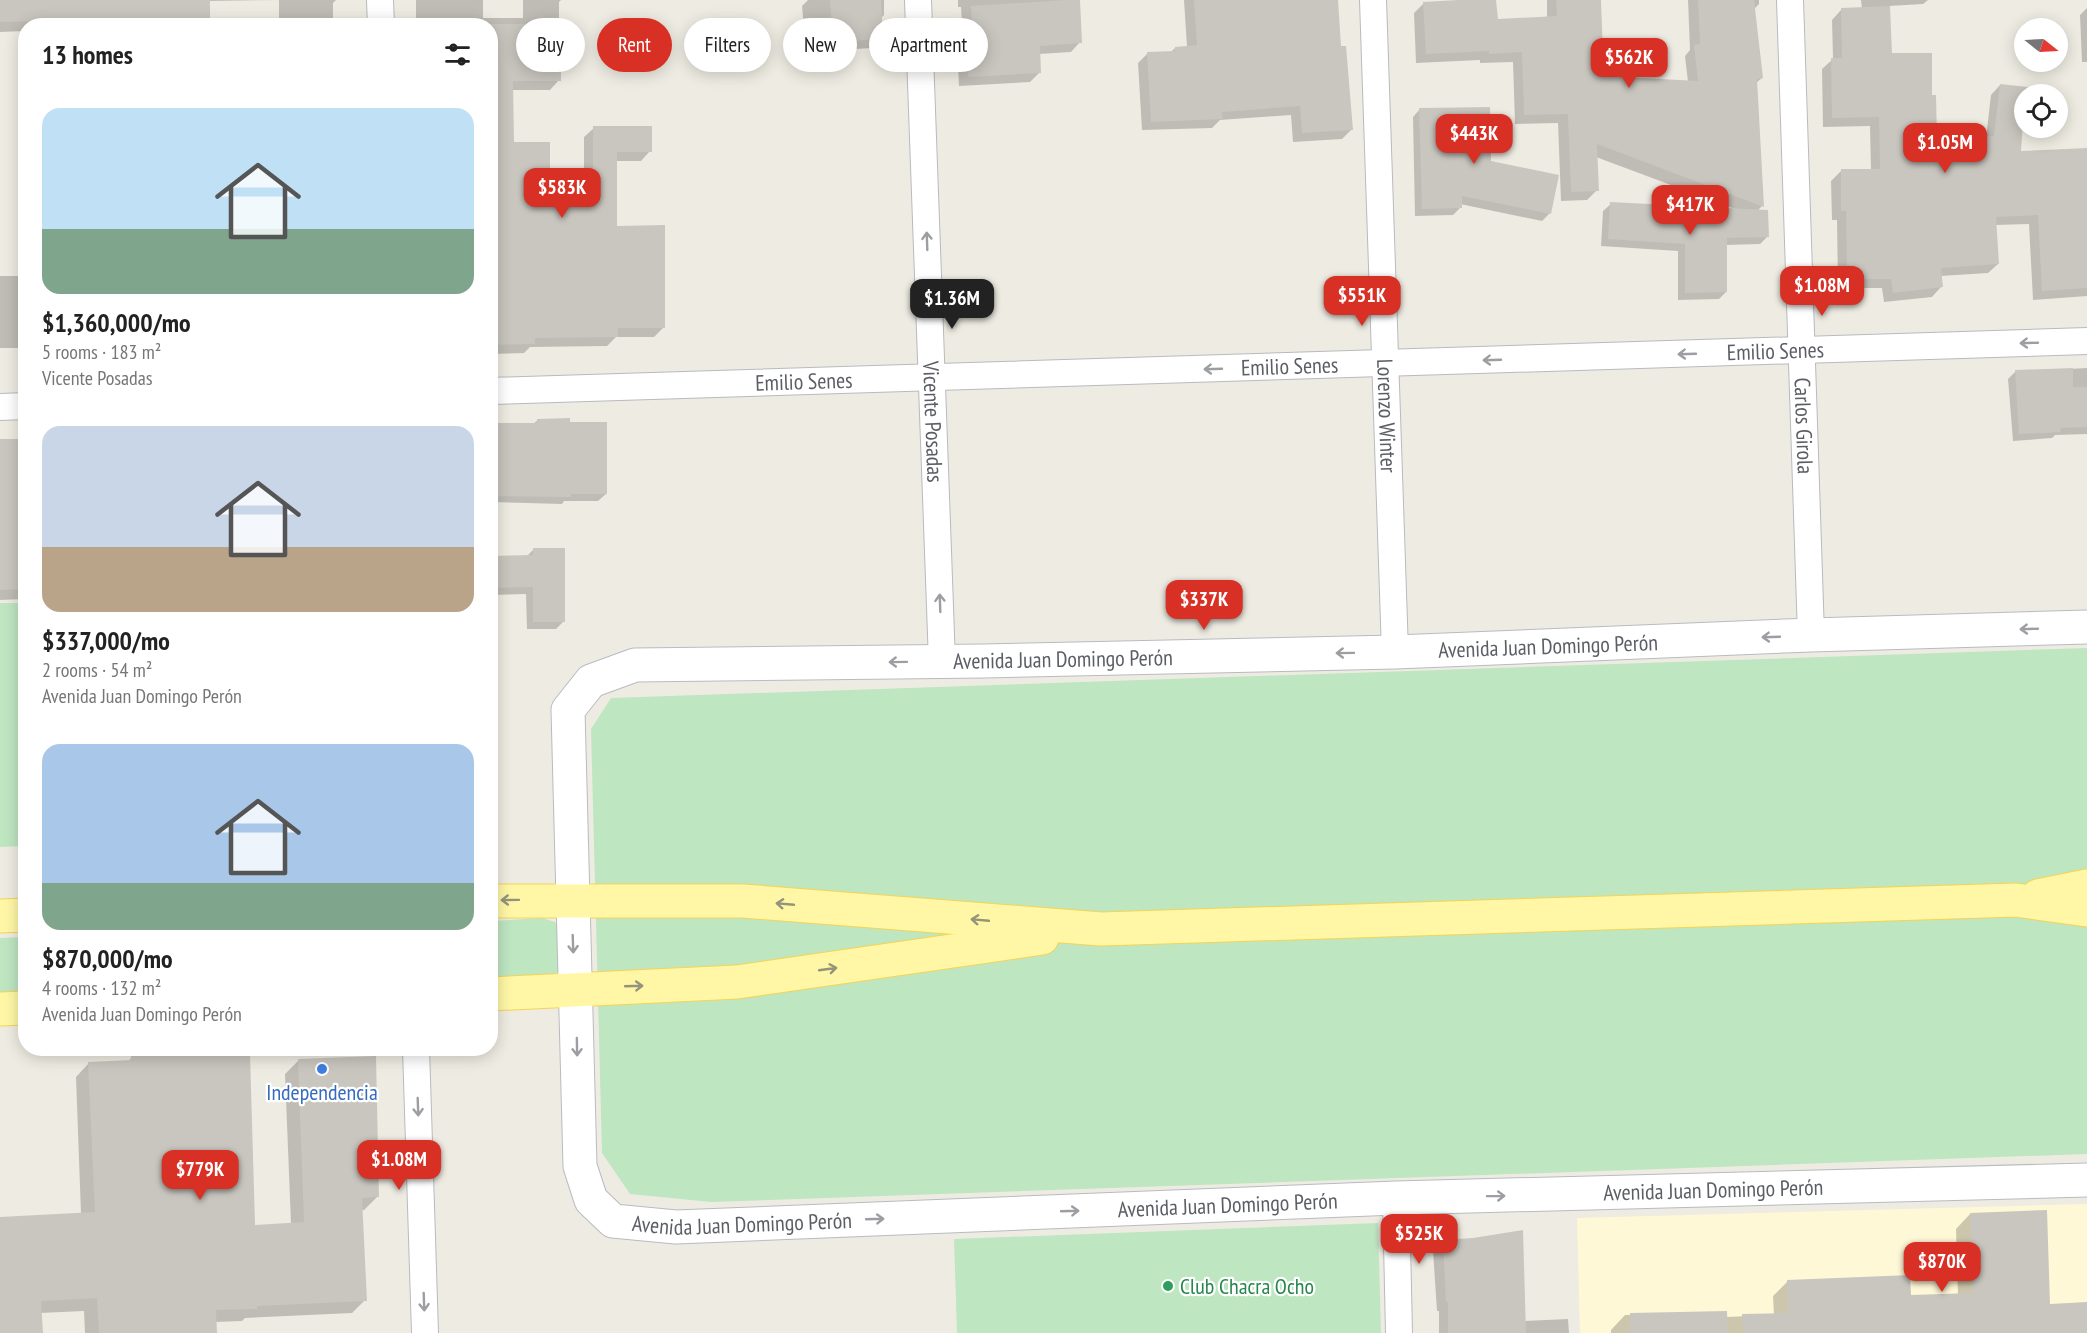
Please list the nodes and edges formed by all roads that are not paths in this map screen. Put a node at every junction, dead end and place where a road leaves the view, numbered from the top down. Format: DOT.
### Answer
graph roads {
  1 [pos="380,0"];
  2 [pos="918,0"];
  3 [pos="1373,0"];
  4 [pos="1790,0"];
  5 [pos="381,18"];
  6 [pos="2087,341"];
  7 [pos="1801,350"];
  8 [pos="1385,364"];
  9 [pos="932,377"];
  10 [pos="498,391"];
  11 [pos="18,406"];
  12 [pos="0,407"];
  13 [pos="2087,627"];
  14 [pos="1811,635"];
  15 [pos="1395,652"];
  16 [pos="942,662"];
  17 [pos="2087,886"];
  18 [pos="572,899"];
  19 [pos="2016,900"];
  20 [pos="498,901"];
  21 [pos="2087,910"];
  22 [pos="18,915"];
  23 [pos="0,916"];
  24 [pos="1101,929"];
  25 [pos="575,989"];
  26 [pos="498,994"];
  27 [pos="18,1008"];
  28 [pos="0,1009"];
  29 [pos="416,1056"];
  30 [pos="2087,1180"];
  31 [pos="1395,1198"];
  32 [pos="426,1333"];
  33 [pos="1399,1333"];
  1 -- 5 [label="street"];
  9 -- 2 [label="street, Vicente Posadas, one-way"];
  3 -- 8 [label="street, Lorenzo Winter"];
  4 -- 7 [label="street, Carlos Girola"];
  6 -- 7 [label="street, Emilio Senes, one-way"];
  7 -- 8 [label="street, Emilio Senes, one-way"];
  7 -- 14 [label="street, Carlos Girola"];
  8 -- 9 [label="street, Emilio Senes, one-way"];
  8 -- 15 [label="street, Lorenzo Winter"];
  9 -- 10 [label="street, Emilio Senes"];
  16 -- 9 [label="street, Vicente Posadas, one-way"];
  11 -- 12 [label="street"];
  13 -- 14 [label="main road, Avenida Juan Domingo Perón, one-way"];
  14 -- 15 [label="main road, Avenida Juan Domingo Perón, one-way"];
  15 -- 16 [label="main road, Avenida Juan Domingo Perón, one-way"];
  16 -- 18 [label="main road, Avenida Juan Domingo Perón, one-way"];
  17 -- 19 [label="main road"];
  18 -- 20 [label="main road, one-way"];
  24 -- 18 [label="main road, one-way"];
  18 -- 25 [label="main road, Avenida Juan Domingo Perón, one-way"];
  19 -- 21 [label="main road"];
  19 -- 24 [label="main road"];
  22 -- 23 [label="main road"];
  25 -- 24 [label="main road, one-way"];
  25 -- 26 [label="main road"];
  25 -- 31 [label="main road, Avenida Juan Domingo Perón, one-way"];
  27 -- 28 [label="main road"];
  29 -- 32 [label="street, one-way"];
  31 -- 30 [label="main road, Avenida Juan Domingo Perón, one-way"];
  31 -- 33 [label="street"];
}
